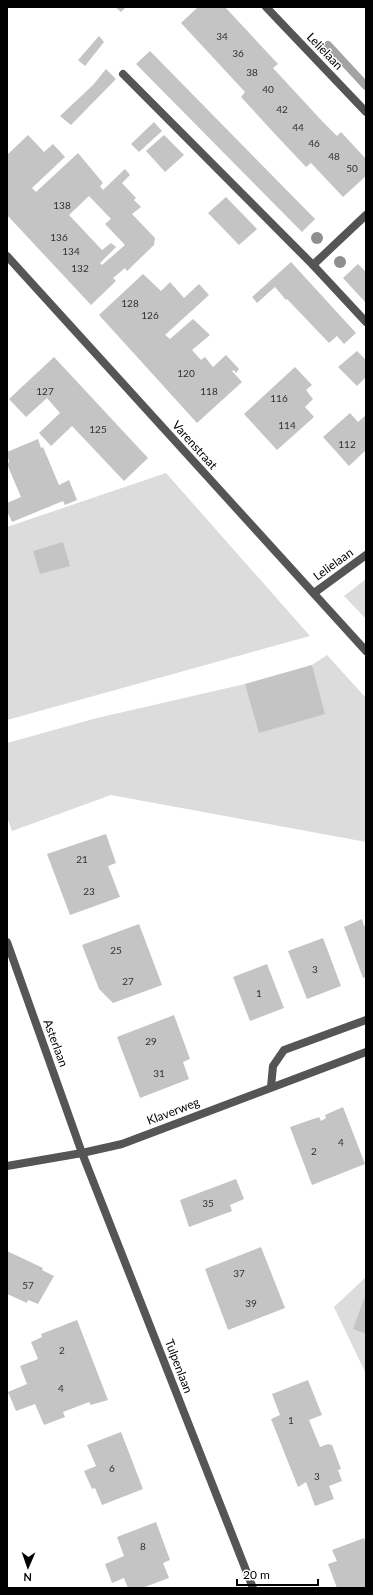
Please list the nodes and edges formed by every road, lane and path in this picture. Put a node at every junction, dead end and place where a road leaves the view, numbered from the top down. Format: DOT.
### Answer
graph roads {
  1 [pos="266,7"];
  2 [pos="123,74"];
  3 [pos="366,112"];
  4 [pos="366,215"];
  5 [pos="7,256"];
  6 [pos="313,265"];
  7 [pos="366,322"];
  8 [pos="366,555"];
  9 [pos="314,593"];
  10 [pos="366,651"];
  11 [pos="7,942"];
  12 [pos="366,1020"];
  13 [pos="366,1052"];
  14 [pos="271,1087"];
  15 [pos="82,1153"];
  16 [pos="7,1166"];
  17 [pos="253,1588"];
  1 -- 3 [label="street, Lelielaan"];
  2 -- 6 [label="street"];
  4 -- 6 [label="street"];
  5 -- 9 [label="street, Varenstraat"];
  6 -- 7 [label="street"];
  8 -- 9 [label="street, Lelielaan"];
  9 -- 10 [label="street, Varenstraat"];
  11 -- 15 [label="street, Asterlaan"];
  12 -- 14 [label="street"];
  13 -- 14 [label="street, Klaverweg"];
  14 -- 15 [label="street, Klaverweg"];
  15 -- 16 [label="street, Klaverweg"];
  15 -- 17 [label="street, Tulpenlaan"];
}
